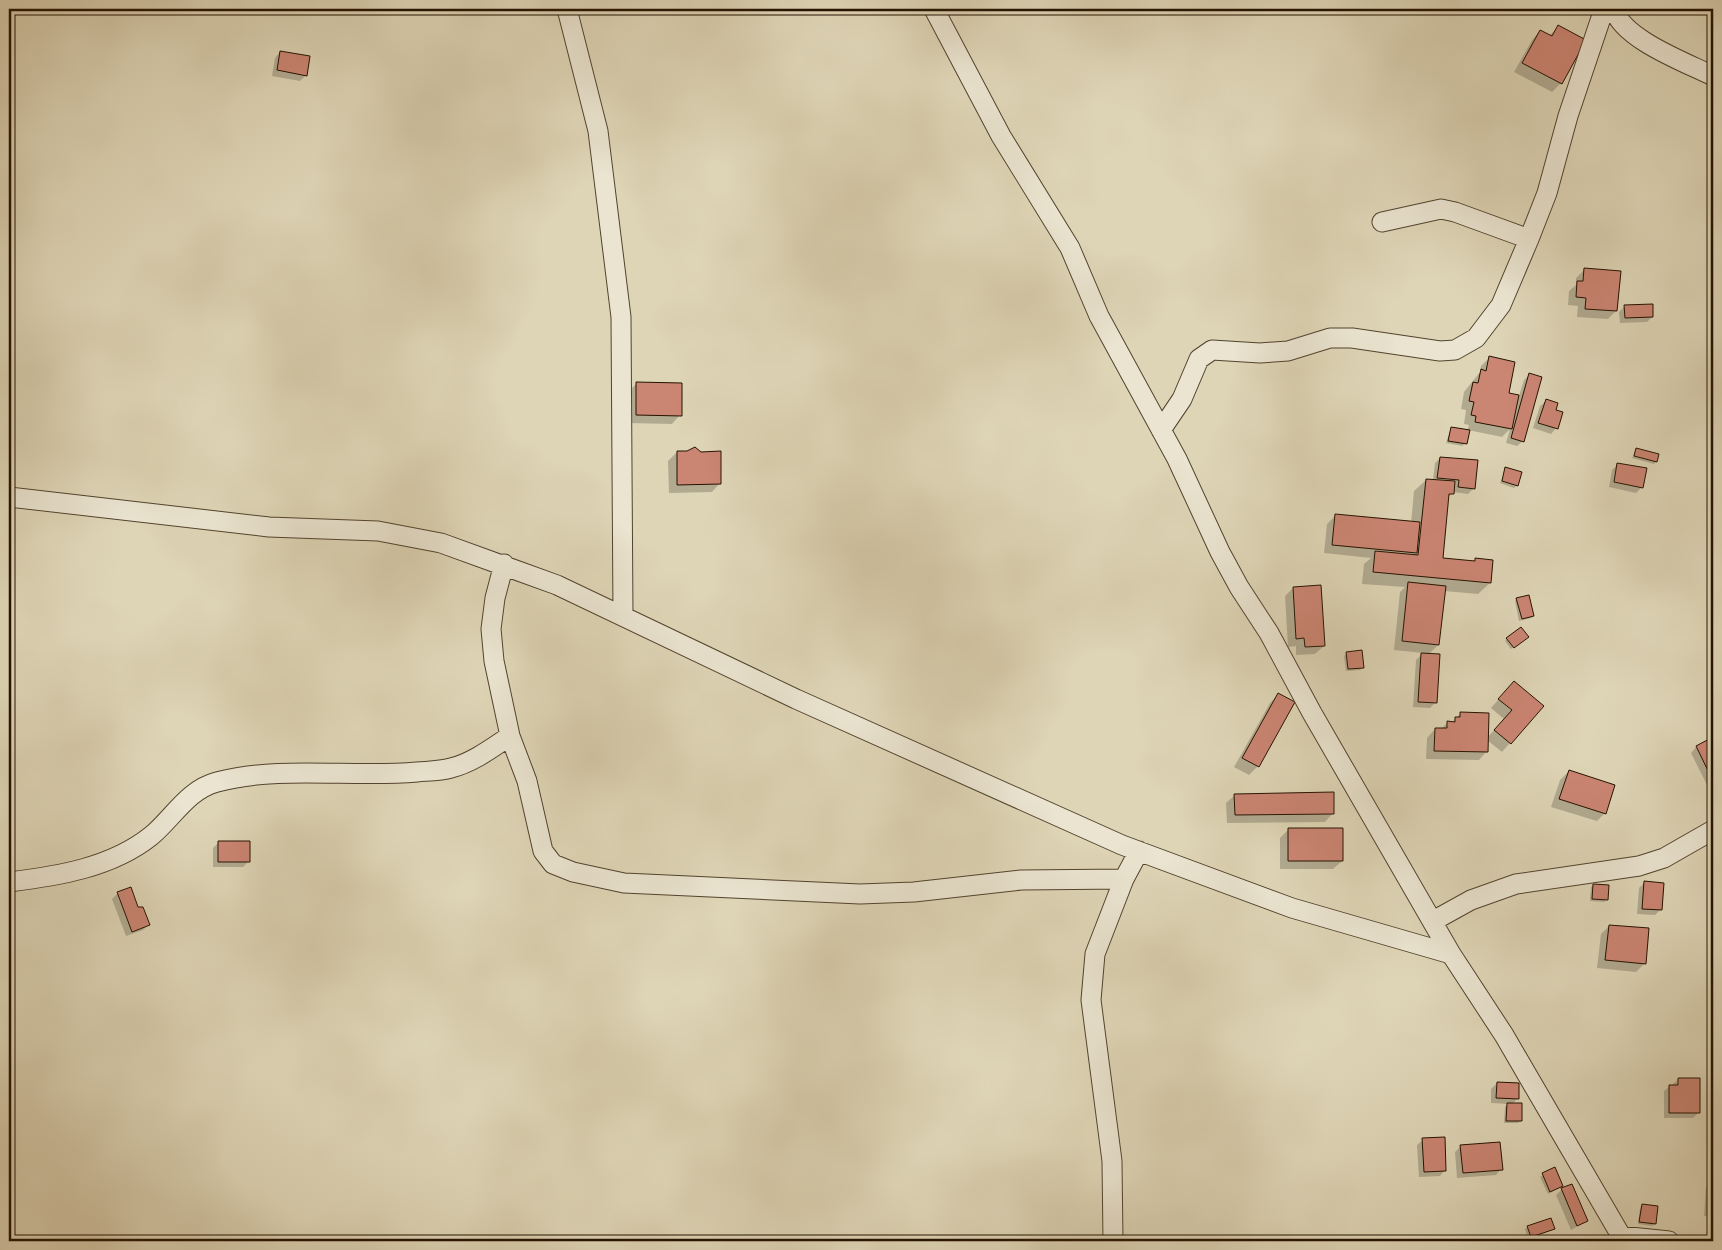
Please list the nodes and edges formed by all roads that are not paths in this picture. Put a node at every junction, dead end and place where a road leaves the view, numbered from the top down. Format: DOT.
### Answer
graph roads {
  1 [pos="567,9"];
  2 [pos="934,9"];
  3 [pos="1604,9"];
  4 [pos="1614,9"];
  5 [pos="1713,76"];
  6 [pos="1382,222"];
  7 [pos="1528,239"];
  8 [pos="1162,430"];
  9 [pos="9,497"];
  10 [pos="504,564"];
  11 [pos="623,616"];
  12 [pos="510,736"];
  13 [pos="1713,830"];
  14 [pos="1139,851"];
  15 [pos="1124,879"];
  16 [pos="9,882"];
  17 [pos="1433,922"];
  18 [pos="1451,954"];
  19 [pos="1622,1239"];
  20 [pos="1112,1241"];
  21 [pos="1669,1241"];
  1 -- 11 [label="street"];
  2 -- 8 [label="street"];
  3 -- 7 [label="street"];
  4 -- 5 [label="street"];
  6 -- 7 [label="street"];
  7 -- 8 [label="street"];
  8 -- 17 [label="street"];
  9 -- 10 [label="street"];
  10 -- 11 [label="street"];
  10 -- 12 [label="street"];
  11 -- 14 [label="street"];
  12 -- 15 [label="street"];
  12 -- 16 [label="street"];
  13 -- 17 [label="street"];
  14 -- 15 [label="street"];
  14 -- 18 [label="street"];
  15 -- 20 [label="street"];
  17 -- 18 [label="street"];
  18 -- 19 [label="street"];
  19 -- 21 [label="street"];
}
